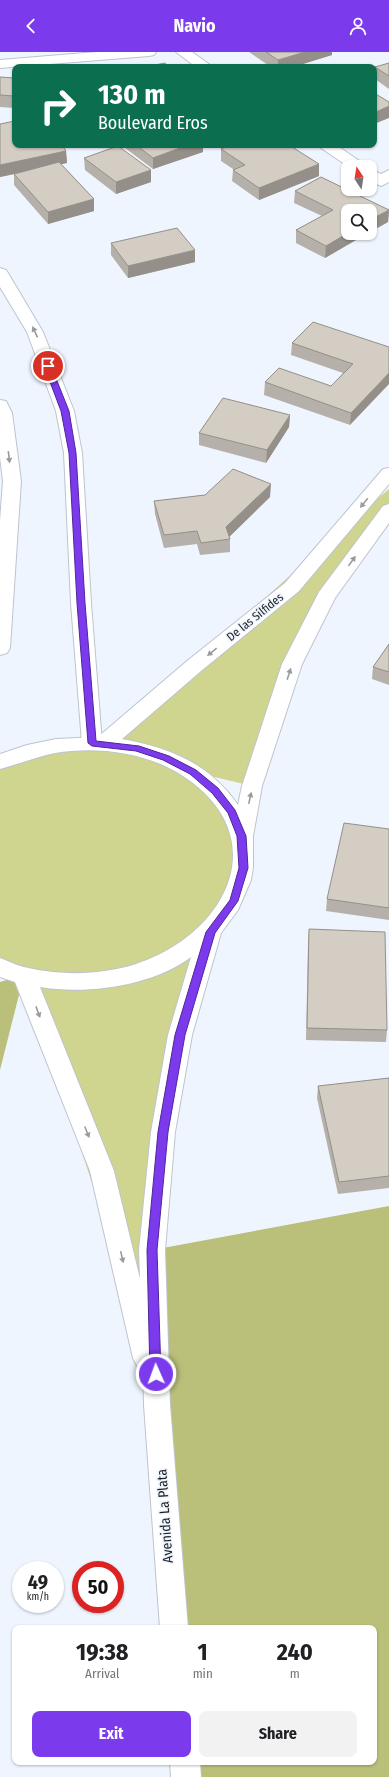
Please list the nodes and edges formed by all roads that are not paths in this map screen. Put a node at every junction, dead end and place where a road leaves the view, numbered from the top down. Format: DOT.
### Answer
graph roads {
  1 [pos="149,52"];
  2 [pos="183,52"];
  3 [pos="0,64"];
  4 [pos="201,64"];
  5 [pos="331,148"];
  6 [pos="349,160"];
  7 [pos="0,273"];
  8 [pos="0,405"];
  9 [pos="389,473"];
  10 [pos="389,510"];
  11 [pos="0,648"];
  12 [pos="98,743"];
  13 [pos="0,762"];
  14 [pos="242,836"];
  15 [pos="210,932"];
  16 [pos="7,971"];
  17 [pos="157,1405"];
  18 [pos="174,1625"];
  19 [pos="185,1765"];
  20 [pos="186,1777"];
  1 -- 3 [label="main road"];
  2 -- 4 [label="main road"];
  5 -- 6 [label="main road"];
  12 -- 7 [label="main road, one-way"];
  8 -- 11 [label="main road, one-way"];
  9 -- 12 [label="main road, De las Sílfides, one-way"];
  14 -- 10 [label="main road, one-way"];
  12 -- 13 [label="main road"];
  12 -- 14 [label="main road"];
  14 -- 15 [label="main road"];
  15 -- 16 [label="main road"];
  15 -- 17 [label="main road"];
  16 -- 17 [label="main road, one-way"];
  17 -- 18 [label="main road, Avenida La Plata"];
  19 -- 20 [label="main road"];
}
